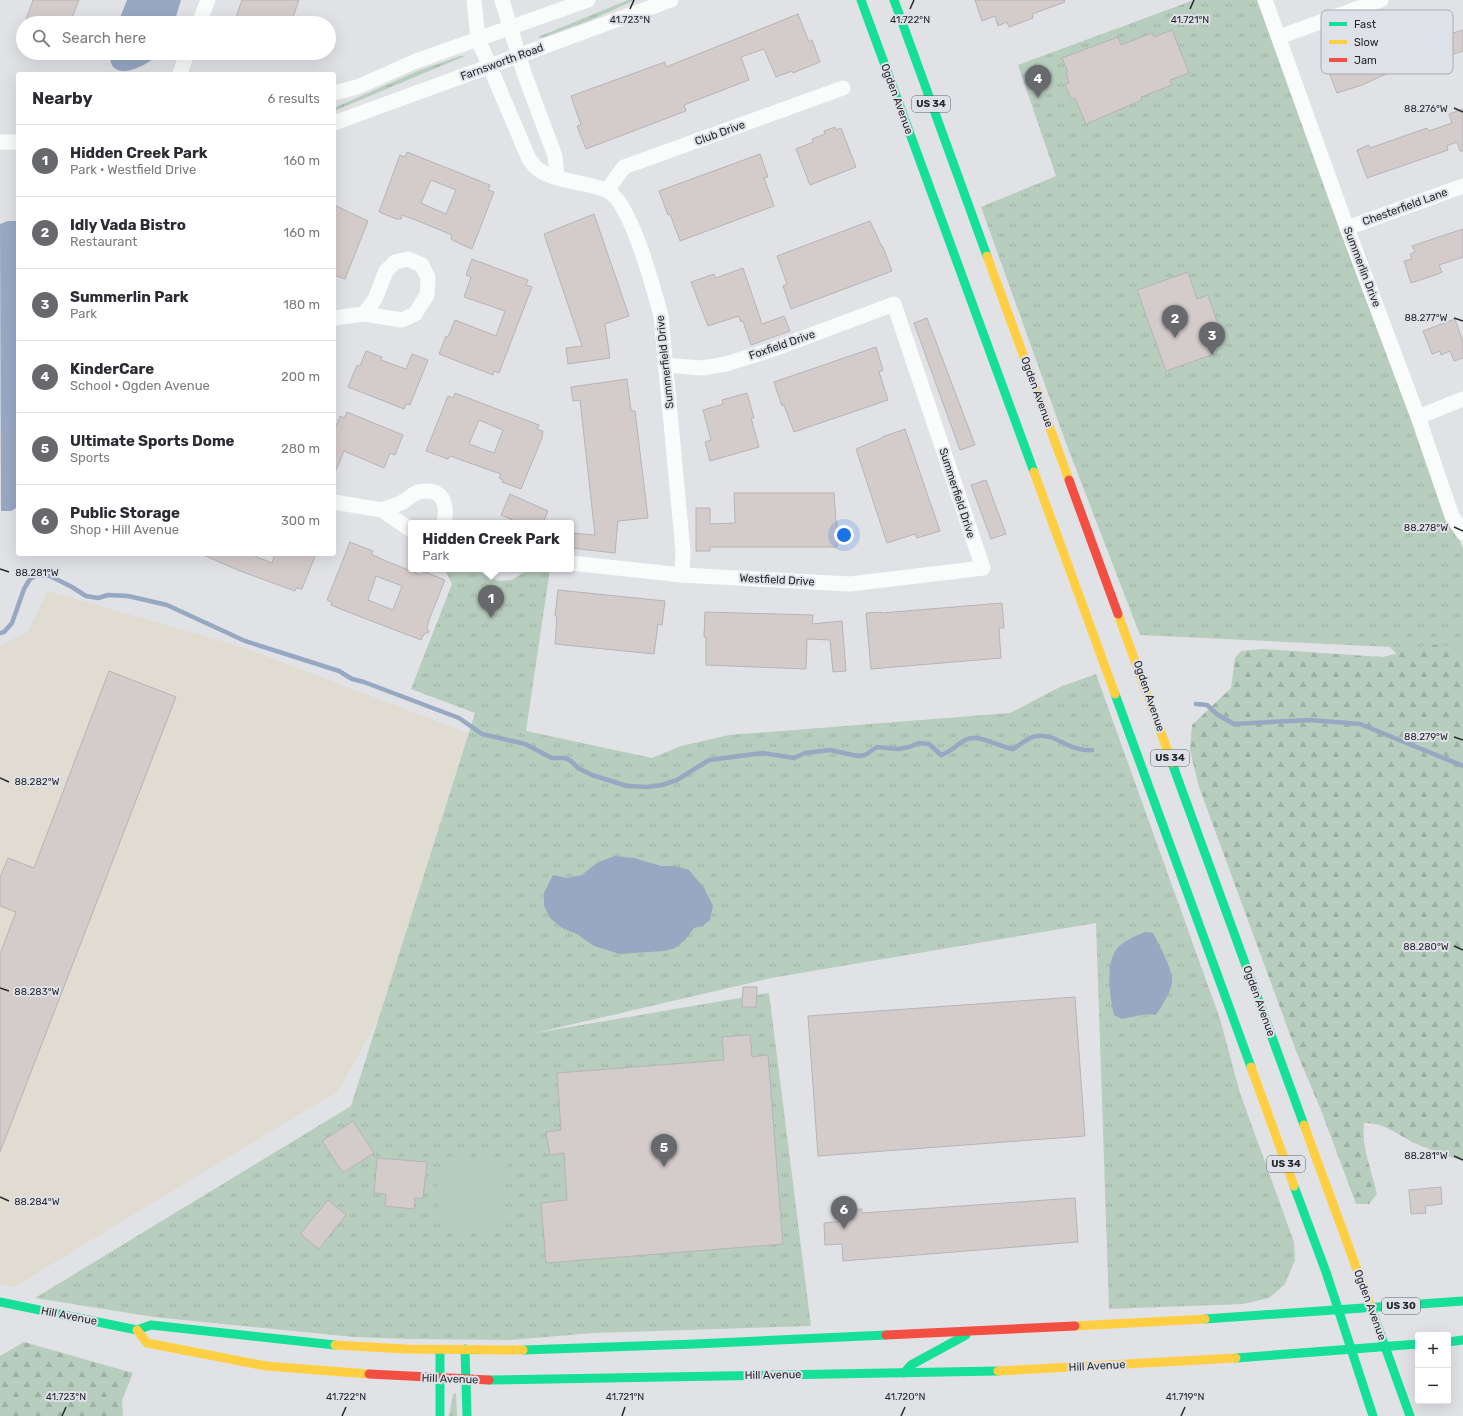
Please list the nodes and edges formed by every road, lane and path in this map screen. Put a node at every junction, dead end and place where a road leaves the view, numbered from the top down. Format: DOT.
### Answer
graph roads {
  1 [pos="208,0"];
  2 [pos="474,0"];
  3 [pos="502,0"];
  4 [pos="588,0"];
  5 [pos="671,0"];
  6 [pos="861,0"];
  7 [pos="894,0"];
  8 [pos="1265,0"];
  9 [pos="1380,0"];
  10 [pos="1353,10"];
  11 [pos="202,16"];
  12 [pos="1321,22"];
  13 [pos="510,29"];
  14 [pos="1279,37"];
  15 [pos="478,39"];
  16 [pos="518,56"];
  17 [pos="489,66"];
  18 [pos="843,88"];
  19 [pos="336,93"];
  20 [pos="336,122"];
  21 [pos="0,142"];
  22 [pos="16,142"];
  23 [pos="557,177"];
  24 [pos="1463,186"];
  25 [pos="607,190"];
  26 [pos="1347,228"];
  27 [pos="894,304"];
  28 [pos="364,314"];
  29 [pos="336,318"];
  30 [pos="665,365"];
  31 [pos="1463,400"];
  32 [pos="1418,417"];
  33 [pos="336,502"];
  34 [pos="382,510"];
  35 [pos="445,520"];
  36 [pos="408,528"];
  37 [pos="1463,532"];
  38 [pos="574,563"];
  39 [pos="983,568"];
  40 [pos="682,574"];
  41 [pos="1463,1301"];
  42 [pos="0,1302"];
  43 [pos="1372,1309"];
  44 [pos="1339,1311"];
  45 [pos="137,1330"];
  46 [pos="974,1331"];
  47 [pos="1463,1340"];
  48 [pos="1451,1342"];
  49 [pos="1415,1344"];
  50 [pos="1385,1347"];
  51 [pos="466,1349"];
  52 [pos="440,1350"];
  53 [pos="1350,1351"];
  54 [pos="904,1373"];
  55 [pos="440,1378"];
  56 [pos="466,1380"];
  57 [pos="440,1416"];
  58 [pos="467,1416"];
  59 [pos="1373,1416"];
  60 [pos="1410,1416"];
  1 -- 11 [label="street"];
  2 -- 15 [label="street"];
  3 -- 13 [label="street"];
  4 -- 13 [label="street"];
  5 -- 16 [label="street, Farnsworth Road"];
  6 -- 44 [label="main road, Ogden Avenue / US 34"];
  7 -- 43 [label="main road, Ogden Avenue / US 34"];
  8 -- 14 [label="street, Summerlin Drive"];
  9 -- 10 [label="street"];
  12 -- 14 [label="street"];
  13 -- 15 [label="street"];
  13 -- 16 [label="street"];
  14 -- 26 [label="street, Summerlin Drive"];
  15 -- 17 [label="street"];
  15 -- 19 [label="street"];
  16 -- 17 [label="street, Farnsworth Road"];
  16 -- 23 [label="street"];
  17 -- 20 [label="street, Farnsworth Road"];
  17 -- 23 [label="street"];
  18 -- 25 [label="street, Club Drive"];
  21 -- 22 [label="street"];
  23 -- 25 [label="street"];
  24 -- 26 [label="street, Chesterfield Lane"];
  25 -- 30 [label="street, Summerfield Drive"];
  26 -- 32 [label="street, Summerlin Drive"];
  27 -- 30 [label="street, Foxfield Drive"];
  27 -- 39 [label="street, Summerfield Drive"];
  28 -- 28 [label="street"];
  28 -- 29 [label="street"];
  30 -- 40 [label="street, Summerfield Drive"];
  31 -- 32 [label="street"];
  32 -- 37 [label="street, Summerlin Drive"];
  33 -- 34 [label="street"];
  34 -- 35 [label="street"];
  34 -- 36 [label="street"];
  38 -- 40 [label="street, Westfield Drive"];
  39 -- 40 [label="street, Westfield Drive"];
  41 -- 43 [label="main road, US 30"];
  42 -- 45 [label="main road, Hill Avenue"];
  43 -- 44 [label="main road, US 30"];
  43 -- 50 [label="main road, Ogden Avenue / US 34"];
  44 -- 46 [label="main road, Hill Avenue"];
  44 -- 53 [label="main road, Ogden Avenue / US 34"];
  45 -- 52 [label="main road, Hill Avenue"];
  45 -- 55 [label="main road, Hill Avenue"];
  46 -- 51 [label="main road, Hill Avenue"];
  46 -- 54 [label="main road"];
  47 -- 48 [label="main road"];
  49 -- 50 [label="main road, Hill Avenue"];
  50 -- 53 [label="main road, Hill Avenue"];
  50 -- 60 [label="main road, Ogden Avenue / US 34"];
  51 -- 52 [label="main road, Hill Avenue"];
  51 -- 56 [label="main road"];
  52 -- 55 [label="main road"];
  53 -- 54 [label="main road, Hill Avenue"];
  53 -- 59 [label="main road, Ogden Avenue / US 34"];
  54 -- 56 [label="main road, Hill Avenue"];
  55 -- 56 [label="main road, Hill Avenue"];
  55 -- 57 [label="main road"];
  56 -- 58 [label="main road"];
}
